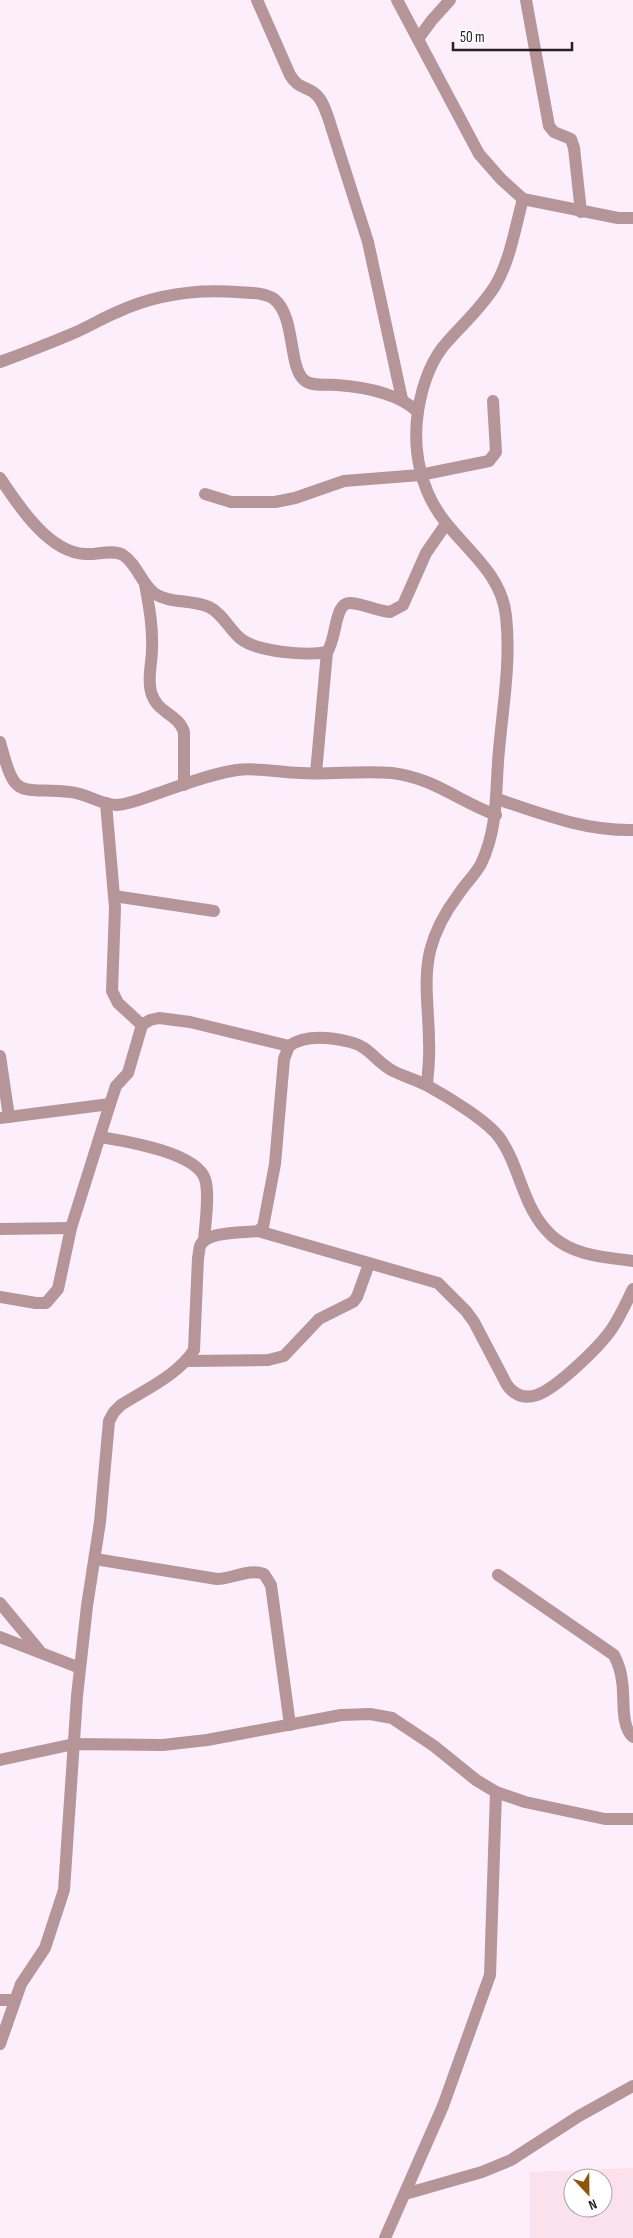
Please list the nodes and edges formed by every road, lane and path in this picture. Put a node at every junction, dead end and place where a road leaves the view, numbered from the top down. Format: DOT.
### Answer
graph roads {
  1 [pos="257,0"];
  2 [pos="397,0"];
  3 [pos="450,0"];
  4 [pos="526,0"];
  5 [pos="418,39"];
  6 [pos="523,199"];
  7 [pos="580,212"];
  8 [pos="633,218"];
  9 [pos="0,362"];
  10 [pos="402,400"];
  11 [pos="493,401"];
  12 [pos="418,412"];
  13 [pos="420,475"];
  14 [pos="0,478"];
  15 [pos="205,494"];
  16 [pos="446,524"];
  17 [pos="145,584"];
  18 [pos="327,652"];
  19 [pos="0,742"];
  20 [pos="316,773"];
  21 [pos="184,785"];
  22 [pos="497,800"];
  23 [pos="106,803"];
  24 [pos="496,814"];
  25 [pos="633,830"];
  26 [pos="114,896"];
  27 [pos="214,911"];
  28 [pos="142,1026"];
  29 [pos="289,1046"];
  30 [pos="0,1056"];
  31 [pos="427,1086"];
  32 [pos="110,1104"];
  33 [pos="4,1118"];
  34 [pos="100,1137"];
  35 [pos="0,1228"];
  36 [pos="71,1228"];
  37 [pos="258,1231"];
  38 [pos="204,1241"];
  39 [pos="633,1261"];
  40 [pos="369,1264"];
  41 [pos="633,1289"];
  42 [pos="0,1297"];
  43 [pos="187,1361"];
  44 [pos="95,1558"];
  45 [pos="498,1575"];
  46 [pos="0,1603"];
  47 [pos="0,1636"];
  48 [pos="41,1652"];
  49 [pos="80,1668"];
  50 [pos="290,1725"];
  51 [pos="633,1737"];
  52 [pos="74,1744"];
  53 [pos="0,1760"];
  54 [pos="496,1792"];
  55 [pos="633,1819"];
  56 [pos="0,2000"];
  57 [pos="15,2000"];
  58 [pos="0,2044"];
  59 [pos="633,2086"];
  60 [pos="404,2194"];
  61 [pos="385,2238"];
  1 -- 10 [label="street"];
  2 -- 5 [label="street"];
  3 -- 5 [label="street"];
  4 -- 7 [label="street"];
  5 -- 6 [label="street"];
  6 -- 7 [label="street"];
  6 -- 12 [label="street"];
  7 -- 8 [label="street"];
  9 -- 10 [label="street"];
  10 -- 12 [label="street"];
  11 -- 13 [label="street"];
  12 -- 13 [label="street"];
  13 -- 15 [label="street"];
  13 -- 16 [label="street"];
  14 -- 17 [label="street"];
  16 -- 18 [label="street"];
  16 -- 22 [label="street"];
  17 -- 18 [label="street"];
  17 -- 21 [label="street"];
  18 -- 20 [label="street"];
  19 -- 23 [label="street"];
  20 -- 21 [label="street"];
  20 -- 24 [label="street"];
  21 -- 23 [label="street"];
  22 -- 24 [label="street"];
  22 -- 25 [label="street"];
  23 -- 26 [label="street"];
  24 -- 31 [label="street"];
  26 -- 27 [label="street"];
  26 -- 28 [label="street"];
  28 -- 29 [label="street"];
  28 -- 32 [label="street"];
  29 -- 31 [label="street"];
  29 -- 37 [label="street"];
  30 -- 33 [label="street"];
  31 -- 39 [label="street"];
  32 -- 33 [label="street"];
  32 -- 34 [label="street"];
  34 -- 36 [label="street"];
  34 -- 38 [label="street"];
  35 -- 36 [label="street"];
  36 -- 42 [label="street"];
  37 -- 38 [label="street"];
  37 -- 40 [label="street"];
  38 -- 43 [label="street"];
  40 -- 41 [label="street"];
  40 -- 43 [label="street"];
  43 -- 44 [label="street"];
  44 -- 49 [label="street"];
  44 -- 50 [label="street"];
  45 -- 51 [label="street"];
  46 -- 48 [label="street"];
  47 -- 48 [label="street"];
  48 -- 49 [label="street"];
  49 -- 52 [label="street"];
  50 -- 52 [label="street"];
  50 -- 54 [label="street"];
  52 -- 53 [label="street"];
  52 -- 57 [label="street"];
  54 -- 55 [label="street"];
  54 -- 60 [label="street"];
  56 -- 57 [label="street"];
  57 -- 58 [label="street"];
  59 -- 60 [label="street"];
  60 -- 61 [label="street"];
}
